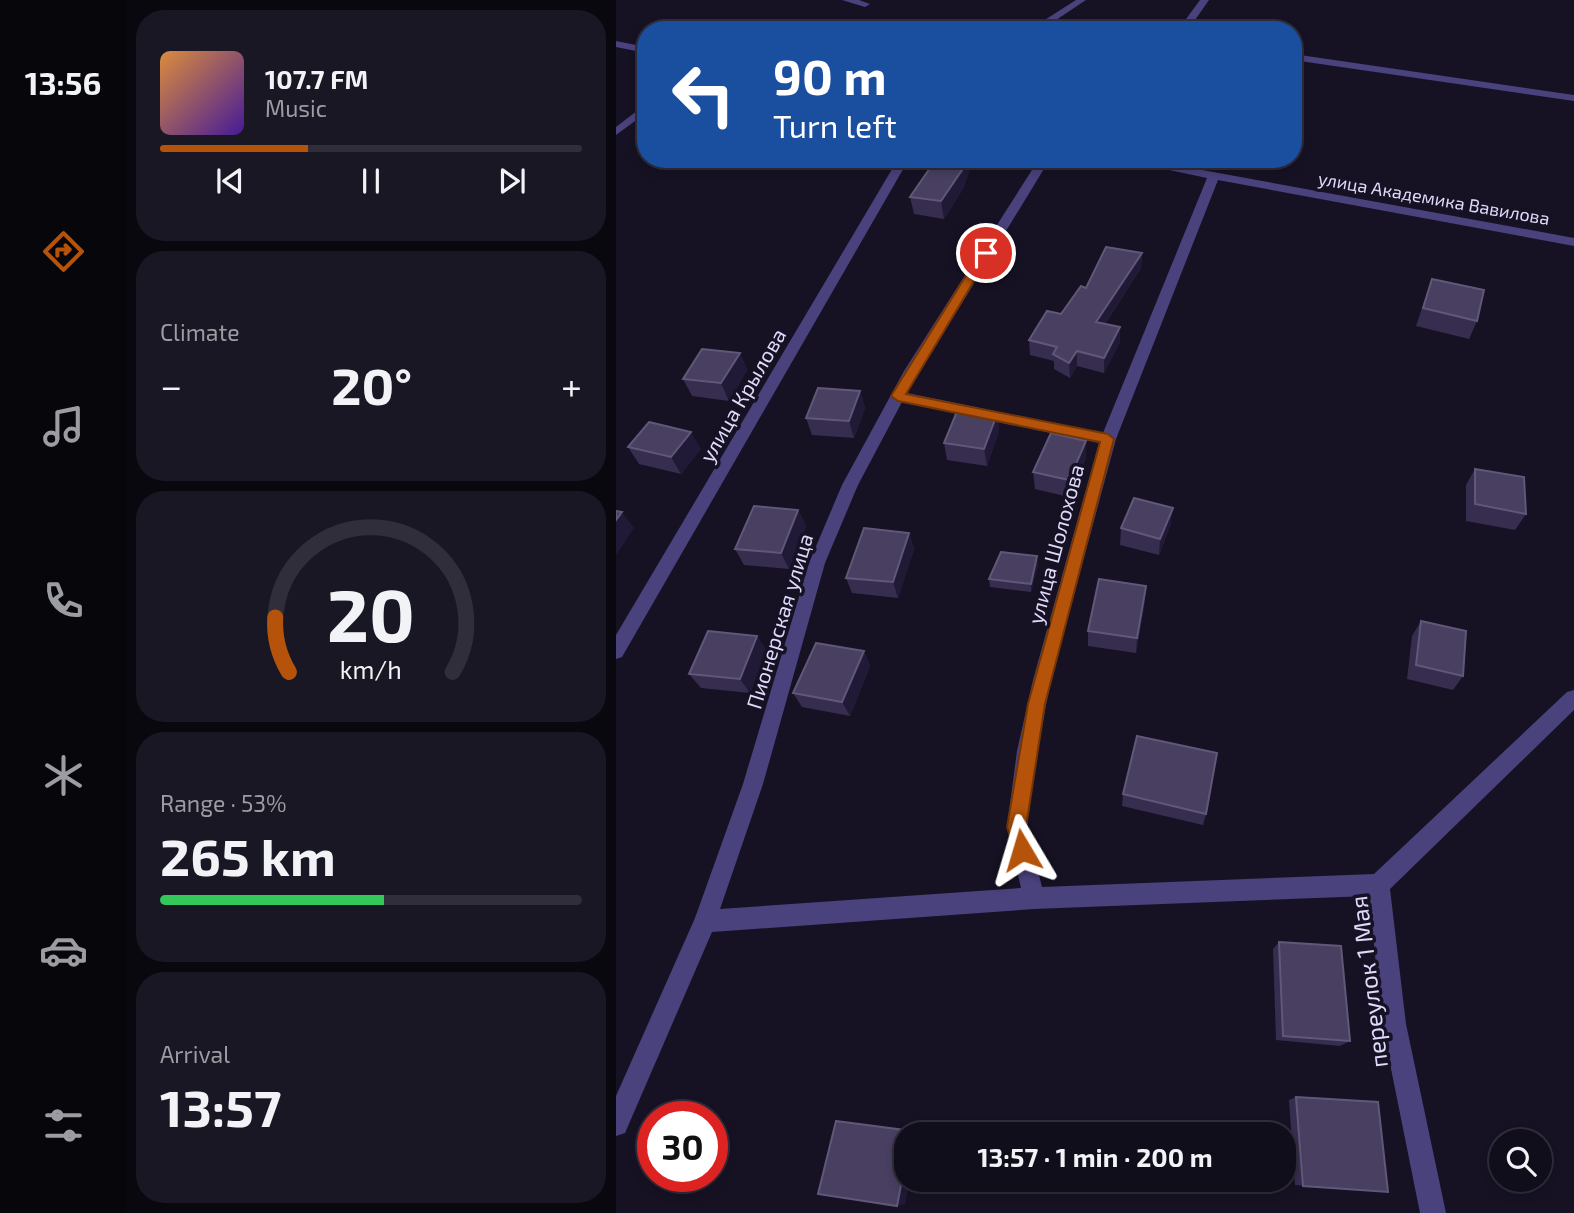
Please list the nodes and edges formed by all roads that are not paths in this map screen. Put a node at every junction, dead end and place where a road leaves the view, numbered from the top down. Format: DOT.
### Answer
graph roads {
  1 [pos="846,0"];
  2 [pos="1082,0"];
  3 [pos="1205,0"];
  4 [pos="865,4"];
  5 [pos="1046,21"];
  6 [pos="1190,21"];
  7 [pos="616,44"];
  8 [pos="637,48"];
  9 [pos="1302,58"];
  10 [pos="1574,98"];
  11 [pos="637,114"];
  12 [pos="616,132"];
  13 [pos="899,168"];
  14 [pos="1039,168"];
  15 [pos="1171,168"];
  16 [pos="1214,176"];
  17 [pos="1574,242"];
  18 [pos="898,396"];
  19 [pos="1108,439"];
  20 [pos="616,651"];
  21 [pos="1574,698"];
  22 [pos="1379,886"];
  23 [pos="1034,898"];
  24 [pos="705,921"];
  25 [pos="616,1124"];
  26 [pos="1433,1213"];
  1 -- 4 [label="street"];
  2 -- 5 [label="street"];
  3 -- 6 [label="street"];
  7 -- 8 [label="street"];
  9 -- 10 [label="street"];
  11 -- 12 [label="street"];
  13 -- 20 [label="street, улица Крылова"];
  14 -- 18 [label="street, Пионерская улица"];
  15 -- 16 [label="street, улица Академика Вавилова"];
  16 -- 17 [label="street, улица Академика Вавилова"];
  16 -- 19 [label="street, улица Шолохова"];
  18 -- 19 [label="street"];
  18 -- 24 [label="street, Пионерская улица"];
  19 -- 23 [label="street, улица Шолохова"];
  21 -- 22 [label="street, переулок 1 Мая"];
  22 -- 23 [label="street"];
  22 -- 26 [label="street, переулок 1 Мая"];
  23 -- 24 [label="street"];
  24 -- 25 [label="street, Пионерская улица"];
}
